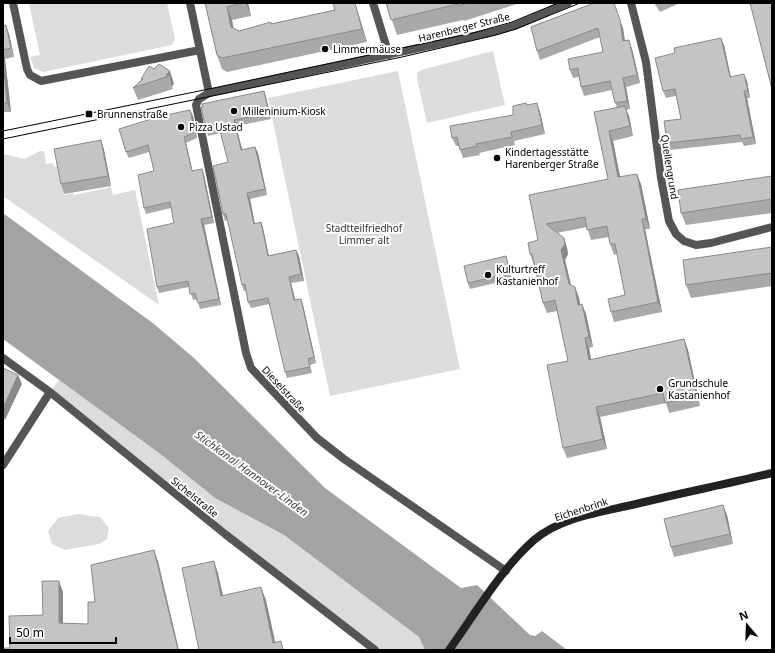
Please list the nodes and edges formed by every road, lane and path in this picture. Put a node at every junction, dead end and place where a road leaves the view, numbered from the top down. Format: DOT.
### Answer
graph roads {
  1 [pos="13,3"];
  2 [pos="190,3"];
  3 [pos="374,3"];
  4 [pos="568,3"];
  5 [pos="631,3"];
  6 [pos="200,50"];
  7 [pos="389,56"];
  8 [pos="209,93"];
  9 [pos="199,99"];
  10 [pos="772,227"];
  11 [pos="3,358"];
  12 [pos="50,392"];
  13 [pos="3,465"];
  14 [pos="772,473"];
  15 [pos="506,571"];
  16 [pos="375,650"];
  17 [pos="449,650"];
  1 -- 6 [label="street"];
  2 -- 6 [label="street"];
  3 -- 7 [label="street"];
  4 -- 7 [label="street, Harenberger Straße"];
  5 -- 10 [label="street, Quellengrund"];
  6 -- 8 [label="street"];
  7 -- 8 [label="street, Harenberger Straße"];
  8 -- 9 [label="street, Harenberger Straße"];
  9 -- 15 [label="street, Dieselstraße"];
  11 -- 12 [label="street, Sichelstraße"];
  12 -- 13 [label="street"];
  12 -- 16 [label="street, Sichelstraße"];
  14 -- 15 [label="main road, Eichenbrink"];
  15 -- 17 [label="main road, Eichenbrink"];
}
